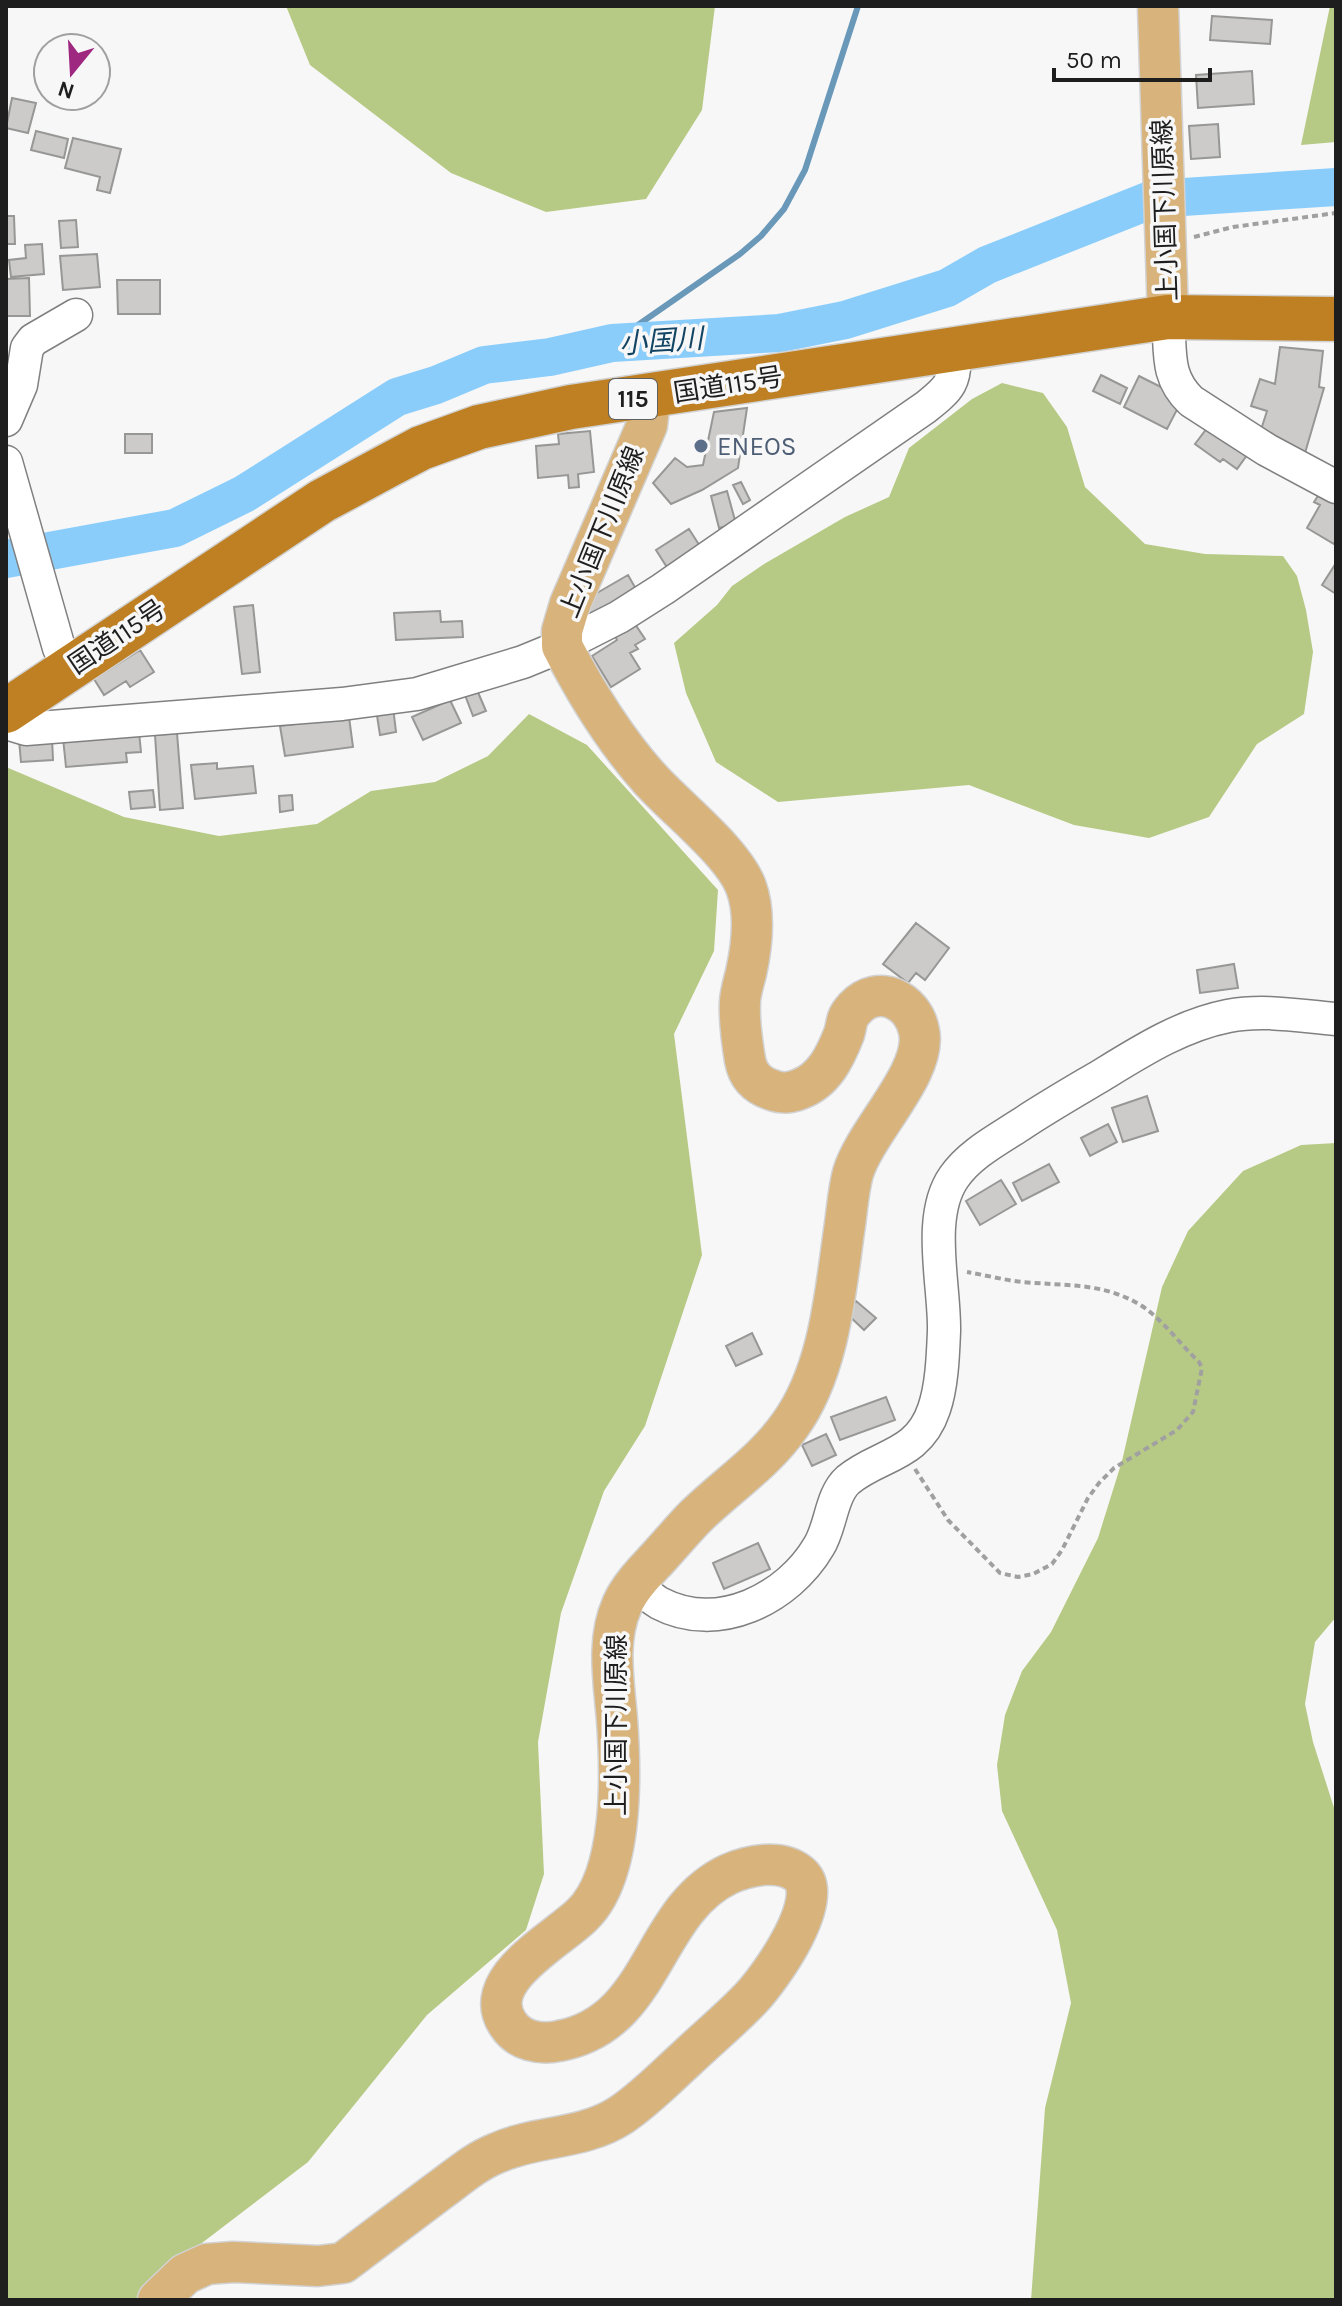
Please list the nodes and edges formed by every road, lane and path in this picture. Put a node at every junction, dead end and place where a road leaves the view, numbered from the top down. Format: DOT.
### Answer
graph roads {
  1 [pos="1158,6"];
  2 [pos="1336,213"];
  3 [pos="1164,242"];
  4 [pos="76,315"];
  5 [pos="1168,317"];
  6 [pos="1336,319"];
  7 [pos="953,350"];
  8 [pos="650,397"];
  9 [pos="6,420"];
  10 [pos="6,462"];
  11 [pos="1336,487"];
  12 [pos="562,646"];
  13 [pos="70,668"];
  14 [pos="6,711"];
  15 [pos="6,723"];
  16 [pos="1336,1019"];
  17 [pos="941,1268"];
  18 [pos="904,1449"];
  19 [pos="635,1584"];
  20 [pos="158,2300"];
  1 -- 3 [label="main road, 上小国下川原線"];
  2 -- 3 [label="path"];
  3 -- 5 [label="main road, 上小国下川原線"];
  4 -- 9 [label="street"];
  5 -- 6 [label="highway, 国道115号 / 115"];
  5 -- 7 [label="highway, 国道115号 / 115"];
  5 -- 11 [label="street"];
  7 -- 8 [label="highway, 国道115号 / 115"];
  7 -- 12 [label="street"];
  8 -- 12 [label="main road, 上小国下川原線"];
  8 -- 13 [label="highway, 国道115号 / 115"];
  10 -- 13 [label="street"];
  12 -- 15 [label="street"];
  12 -- 19 [label="main road, 上小国下川原線"];
  13 -- 14 [label="highway, 国道115号 / 115"];
  16 -- 17 [label="street"];
  17 -- 18 [label="street"];
  17 -- 18 [label="path"];
  18 -- 19 [label="street"];
  19 -- 20 [label="main road, 上小国下川原線"];
}
